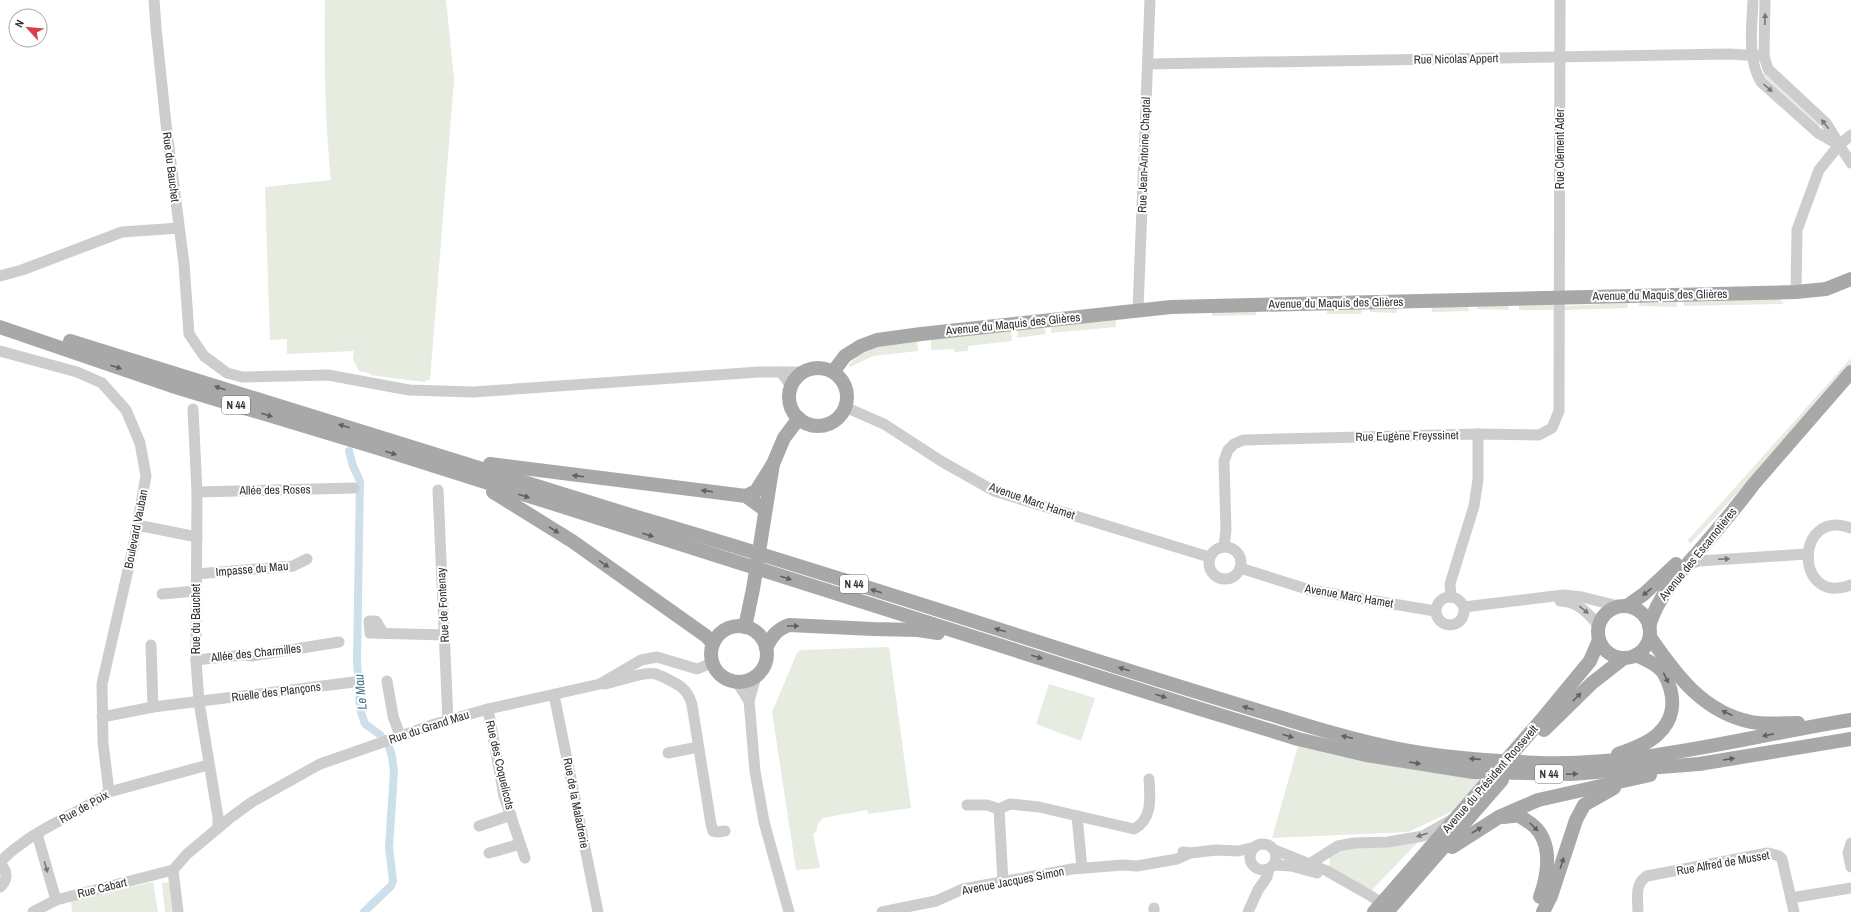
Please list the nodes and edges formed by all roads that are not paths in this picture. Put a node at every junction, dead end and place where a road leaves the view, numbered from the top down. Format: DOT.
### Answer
graph roads {
  1 [pos="154,0"];
  2 [pos="1150,0"];
  3 [pos="1560,0"];
  4 [pos="1752,0"];
  5 [pos="1765,0"];
  6 [pos="1752,54"];
  7 [pos="1764,56"];
  8 [pos="1560,57"];
  9 [pos="1148,64"];
  10 [pos="1851,135"];
  11 [pos="1839,145"];
  12 [pos="1851,151"];
  13 [pos="1851,163"];
  14 [pos="179,228"];
  15 [pos="0,276"];
  16 [pos="1851,279"];
  17 [pos="1796,292"];
  18 [pos="1559,297"];
  19 [pos="1138,310"];
  20 [pos="0,317"];
  21 [pos="0,327"];
  22 [pos="0,352"];
  23 [pos="781,372"];
  24 [pos="802,372"];
  25 [pos="833,372"];
  26 [pos="1851,372"];
  27 [pos="791,386"];
  28 [pos="845,407"];
  29 [pos="193,409"];
  30 [pos="799,418"];
  31 [pos="1478,434"];
  32 [pos="421,450"];
  33 [pos="772,464"];
  34 [pos="474,480"];
  35 [pos="1753,485"];
  36 [pos="354,488"];
  37 [pos="438,490"];
  38 [pos="197,492"];
  39 [pos="746,496"];
  40 [pos="765,510"];
  41 [pos="137,525"];
  42 [pos="1851,528"];
  43 [pos="197,537"];
  44 [pos="1224,546"];
  45 [pos="1807,554"];
  46 [pos="1209,558"];
  47 [pos="307,559"];
  48 [pos="1686,565"];
  49 [pos="1240,568"];
  50 [pos="196,574"];
  51 [pos="1851,585"];
  52 [pos="196,591"];
  53 [pos="162,594"];
  54 [pos="1451,597"];
  55 [pos="1623,606"];
  56 [pos="1436,610"];
  57 [pos="1464,610"];
  58 [pos="1598,625"];
  59 [pos="744,627"];
  60 [pos="1649,631"];
  61 [pos="383,633"];
  62 [pos="444,635"];
  63 [pos="973,636"];
  64 [pos="1599,640"];
  65 [pos="339,642"];
  66 [pos="713,644"];
  67 [pos="151,645"];
  68 [pos="766,648"];
  69 [pos="1630,657"];
  70 [pos="196,660"];
  71 [pos="712,664"];
  72 [pos="756,676"];
  73 [pos="387,681"];
  74 [pos="354,682"];
  75 [pos="737,682"];
  76 [pos="600,684"];
  77 [pos="554,695"];
  78 [pos="749,701"];
  79 [pos="199,702"];
  80 [pos="152,707"];
  81 [pos="488,709"];
  82 [pos="102,717"];
  83 [pos="448,720"];
  84 [pos="1851,720"];
  85 [pos="1546,721"];
  86 [pos="1834,723"];
  87 [pos="397,737"];
  88 [pos="1851,739"];
  89 [pos="698,747"];
  90 [pos="668,752"];
  91 [pos="1598,760"];
  92 [pos="1699,764"];
  93 [pos="208,765"];
  94 [pos="1149,779"];
  95 [pos="1627,780"];
  96 [pos="109,792"];
  97 [pos="1478,800"];
  98 [pos="967,805"];
  99 [pos="999,809"];
  100 [pos="511,815"];
  101 [pos="1077,816"];
  102 [pos="1457,817"];
  103 [pos="1499,817"];
  104 [pos="479,826"];
  105 [pos="218,828"];
  106 [pos="725,831"];
  107 [pos="36,834"];
  108 [pos="1851,843"];
  109 [pos="520,844"];
  110 [pos="1255,847"];
  111 [pos="0,848"];
  112 [pos="13,850"];
  113 [pos="1275,850"];
  114 [pos="1238,851"];
  115 [pos="489,853"];
  116 [pos="525,858"];
  117 [pos="1433,859"];
  118 [pos="1311,863"];
  119 [pos="0,864"];
  120 [pos="1253,864"];
  121 [pos="1271,867"];
  122 [pos="1851,867"];
  123 [pos="1082,868"];
  124 [pos="173,870"];
  125 [pos="1343,879"];
  126 [pos="1003,882"];
  127 [pos="0,887"];
  128 [pos="1851,888"];
  129 [pos="1258,890"];
  130 [pos="1398,892"];
  131 [pos="1791,898"];
  132 [pos="56,900"];
  133 [pos="1380,908"];
  134 [pos="33,912"];
  135 [pos="178,912"];
  136 [pos="598,912"];
  137 [pos="789,912"];
  138 [pos="882,912"];
  139 [pos="1248,912"];
  140 [pos="1392,912"];
  141 [pos="1534,912"];
  142 [pos="1543,912"];
  143 [pos="1638,912"];
  144 [pos="1794,912"];
  1 -- 14 [label="street, Rue du Bauchet"];
  2 -- 9 [label="street, Rue Jean-Antoine Chaptal"];
  3 -- 8 [label="street, Rue Clément Ader"];
  4 -- 6 [label="street"];
  7 -- 5 [label="street, one-way"];
  6 -- 7 [label="street, Rue Nicolas Appert"];
  6 -- 8 [label="street, Rue Nicolas Appert"];
  6 -- 11 [label="street, one-way"];
  11 -- 7 [label="street, one-way"];
  8 -- 9 [label="street, Rue Nicolas Appert"];
  8 -- 18 [label="street, Rue Clément Ader"];
  9 -- 19 [label="street, Rue Jean-Antoine Chaptal"];
  10 -- 11 [label="street"];
  11 -- 12 [label="street"];
  11 -- 13 [label="street"];
  11 -- 17 [label="street"];
  14 -- 15 [label="street"];
  14 -- 23 [label="street, Rue du Bauchet"];
  16 -- 17 [label="main road, Avenue du Maquis des Glières"];
  17 -- 18 [label="main road, Avenue du Maquis des Glières"];
  18 -- 19 [label="main road, Avenue du Maquis des Glières"];
  18 -- 31 [label="street, Rue Eugène Freyssinet"];
  19 -- 25 [label="main road, Avenue du Maquis des Glières"];
  32 -- 20 [label="main road, N 44, one-way"];
  21 -- 34 [label="main road, N 44, one-way"];
  22 -- 41 [label="street, Boulevard Vauban"];
  23 -- 24 [label="street"];
  23 -- 27 [label="street"];
  24 -- 25 [label="main road"];
  24 -- 27 [label="main road"];
  25 -- 28 [label="main road"];
  26 -- 35 [label="main road, Avenue des Escarnotières"];
  27 -- 30 [label="main road"];
  28 -- 30 [label="main road"];
  28 -- 46 [label="street, Avenue Marc Hamet"];
  29 -- 38 [label="street, Rue du Bauchet"];
  30 -- 33 [label="main road"];
  31 -- 44 [label="street, Rue Eugène Freyssinet"];
  31 -- 54 [label="street"];
  39 -- 32 [label="main road, one-way"];
  91 -- 32 [label="main road, N 44, one-way"];
  33 -- 39 [label="main road"];
  33 -- 40 [label="main road"];
  34 -- 63 [label="main road, N 44, one-way"];
  34 -- 66 [label="main road, one-way"];
  35 -- 48 [label="main road, Avenue des Escarnotières"];
  35 -- 55 [label="main road, Avenue des Escarnotières, one-way"];
  36 -- 38 [label="street, Allée des Roses"];
  37 -- 62 [label="street, Rue de Fontenay"];
  38 -- 43 [label="street, Rue du Bauchet"];
  39 -- 40 [label="main road"];
  40 -- 59 [label="main road"];
  41 -- 43 [label="street"];
  41 -- 82 [label="street, Boulevard Vauban"];
  42 -- 45 [label="street"];
  43 -- 50 [label="street, Rue du Bauchet"];
  44 -- 46 [label="street"];
  44 -- 49 [label="street"];
  48 -- 45 [label="street, one-way"];
  45 -- 51 [label="street"];
  46 -- 49 [label="street"];
  47 -- 50 [label="street, Impasse du Mau"];
  48 -- 60 [label="main road, Avenue des Escarnotières"];
  49 -- 56 [label="street, Avenue Marc Hamet"];
  50 -- 52 [label="street, Rue du Bauchet"];
  52 -- 53 [label="street"];
  52 -- 70 [label="street, Rue du Bauchet"];
  54 -- 56 [label="street"];
  54 -- 57 [label="street"];
  55 -- 57 [label="street"];
  55 -- 58 [label="main road"];
  55 -- 60 [label="main road"];
  56 -- 57 [label="street"];
  57 -- 58 [label="street, one-way"];
  58 -- 64 [label="main road"];
  59 -- 66 [label="main road"];
  59 -- 68 [label="main road"];
  60 -- 69 [label="main road"];
  86 -- 60 [label="main road, one-way"];
  61 -- 62 [label="street"];
  62 -- 83 [label="street, Rue de Fontenay"];
  68 -- 63 [label="main road, one-way"];
  63 -- 92 [label="main road, N 44, one-way"];
  64 -- 69 [label="main road"];
  64 -- 85 [label="main road, Avenue du Président Roosevelt"];
  65 -- 70 [label="street, Allée des Charmilles"];
  66 -- 71 [label="main road"];
  67 -- 80 [label="street"];
  68 -- 72 [label="main road"];
  85 -- 69 [label="main road, Avenue du Président Roosevelt, one-way"];
  69 -- 91 [label="main road, one-way"];
  70 -- 79 [label="street, Rue du Bauchet"];
  71 -- 75 [label="main road"];
  71 -- 76 [label="street, Rue du Grand Mau"];
  72 -- 75 [label="main road"];
  72 -- 78 [label="street"];
  73 -- 87 [label="street"];
  74 -- 79 [label="street, Ruelle des Plançons"];
  75 -- 78 [label="street"];
  76 -- 77 [label="street, Rue du Grand Mau"];
  76 -- 89 [label="street"];
  77 -- 81 [label="street, Rue du Grand Mau"];
  77 -- 136 [label="street, Rue de la Maladrerie"];
  78 -- 137 [label="street"];
  79 -- 80 [label="street, Ruelle des Plançons"];
  79 -- 93 [label="street, Rue du Bauchet"];
  80 -- 82 [label="street, Ruelle des Plançons"];
  81 -- 83 [label="street, Rue du Grand Mau"];
  81 -- 100 [label="street, Rue des Coquelicots"];
  82 -- 96 [label="street, Boulevard Vauban"];
  83 -- 87 [label="street, Rue du Grand Mau"];
  84 -- 86 [label="main road, N 44"];
  85 -- 97 [label="main road, Avenue du Président Roosevelt"];
  86 -- 91 [label="main road, N 44, one-way"];
  87 -- 105 [label="street, Rue du Grand Mau"];
  92 -- 88 [label="main road, N 44, one-way"];
  89 -- 90 [label="street"];
  89 -- 106 [label="street"];
  92 -- 95 [label="main road"];
  93 -- 96 [label="street, Rue de Poix"];
  93 -- 105 [label="street, Rue du Bauchet"];
  94 -- 101 [label="street"];
  95 -- 103 [label="main road"];
  142 -- 95 [label="main road, one-way"];
  96 -- 107 [label="street, Rue de Poix"];
  97 -- 102 [label="main road, Avenue du Président Roosevelt"];
  97 -- 117 [label="main road, Avenue du Président Roosevelt"];
  98 -- 99 [label="street"];
  99 -- 101 [label="street"];
  99 -- 126 [label="street"];
  100 -- 104 [label="street"];
  100 -- 109 [label="street, Rue des Coquelicots"];
  101 -- 123 [label="street"];
  102 -- 118 [label="street, one-way"];
  102 -- 130 [label="main road, Avenue du Président Roosevelt"];
  117 -- 103 [label="main road, one-way"];
  103 -- 141 [label="main road, one-way"];
  105 -- 124 [label="street, Rue du Grand Mau"];
  107 -- 112 [label="street, Rue de Poix"];
  107 -- 132 [label="street, one-way"];
  108 -- 122 [label="street"];
  109 -- 115 [label="street"];
  109 -- 116 [label="street, Rue des Coquelicots"];
  110 -- 113 [label="street"];
  110 -- 114 [label="street, Avenue Jacques Simon"];
  110 -- 120 [label="street"];
  111 -- 112 [label="street"];
  112 -- 119 [label="street, Rue de Poix"];
  113 -- 118 [label="street"];
  113 -- 121 [label="street"];
  114 -- 120 [label="street"];
  114 -- 123 [label="street, Avenue Jacques Simon"];
  117 -- 130 [label="main road, Avenue du Président Roosevelt"];
  118 -- 125 [label="street"];
  119 -- 127 [label="street"];
  120 -- 121 [label="street"];
  120 -- 129 [label="street"];
  121 -- 125 [label="street"];
  121 -- 129 [label="street"];
  123 -- 126 [label="street, Avenue Jacques Simon"];
  124 -- 132 [label="street, Rue Cabart"];
  124 -- 135 [label="street"];
  125 -- 133 [label="street"];
  126 -- 138 [label="street, Avenue Jacques Simon"];
  128 -- 131 [label="street"];
  129 -- 139 [label="street"];
  130 -- 133 [label="main road, Avenue du Président Roosevelt"];
  131 -- 143 [label="street, Rue Alfred de Musset"];
  131 -- 144 [label="street, Rue Alfred de Musset"];
  132 -- 134 [label="street, Rue Cabart"];
  133 -- 140 [label="street"];
}
